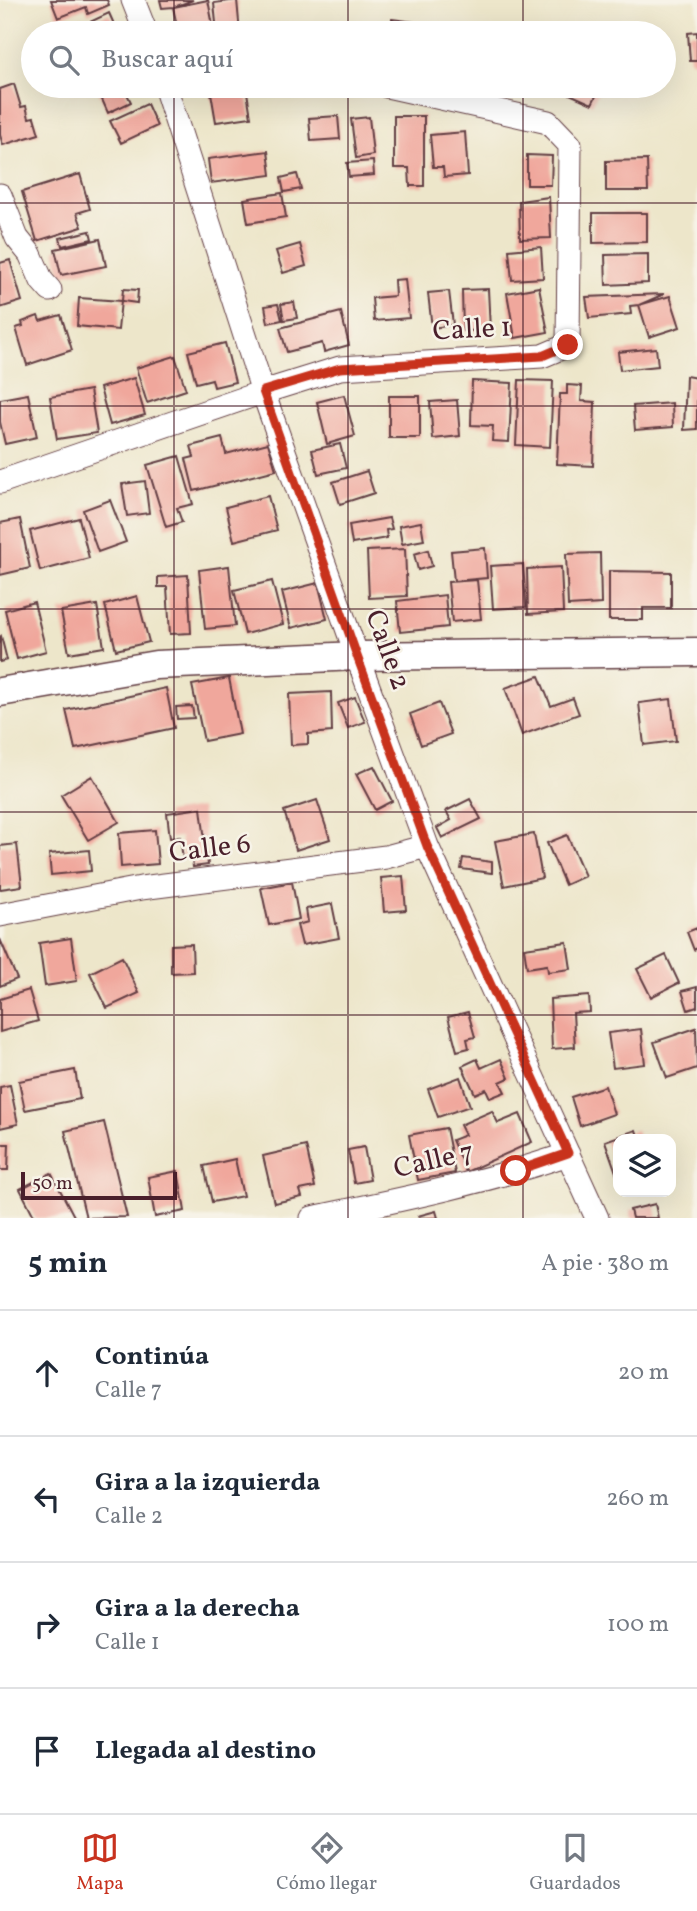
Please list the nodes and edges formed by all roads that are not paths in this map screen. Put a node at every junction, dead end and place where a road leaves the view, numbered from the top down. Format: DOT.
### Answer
graph roads {
  1 [pos="134,0"];
  2 [pos="142,21"];
  3 [pos="168,98"];
  4 [pos="441,98"];
  5 [pos="0,195"];
  6 [pos="50,290"];
  7 [pos="263,391"];
  8 [pos="0,482"];
  9 [pos="697,652"];
  10 [pos="357,656"];
  11 [pos="0,692"];
  12 [pos="427,846"];
  13 [pos="0,915"];
  14 [pos="568,1153"];
  15 [pos="312,1218"];
  16 [pos="597,1218"];
  1 -- 2 [label="street"];
  3 -- 7 [label="street, Calle 2"];
  4 -- 7 [label="street, Calle 1"];
  5 -- 6 [label="street"];
  7 -- 8 [label="street, Calle 1"];
  7 -- 10 [label="street, Calle 2"];
  9 -- 10 [label="street"];
  10 -- 11 [label="street"];
  10 -- 12 [label="street, Calle 2"];
  12 -- 13 [label="street, Calle 6"];
  12 -- 14 [label="street, Calle 2"];
  14 -- 15 [label="street, Calle 7"];
  14 -- 16 [label="street, Calle 2"];
}
